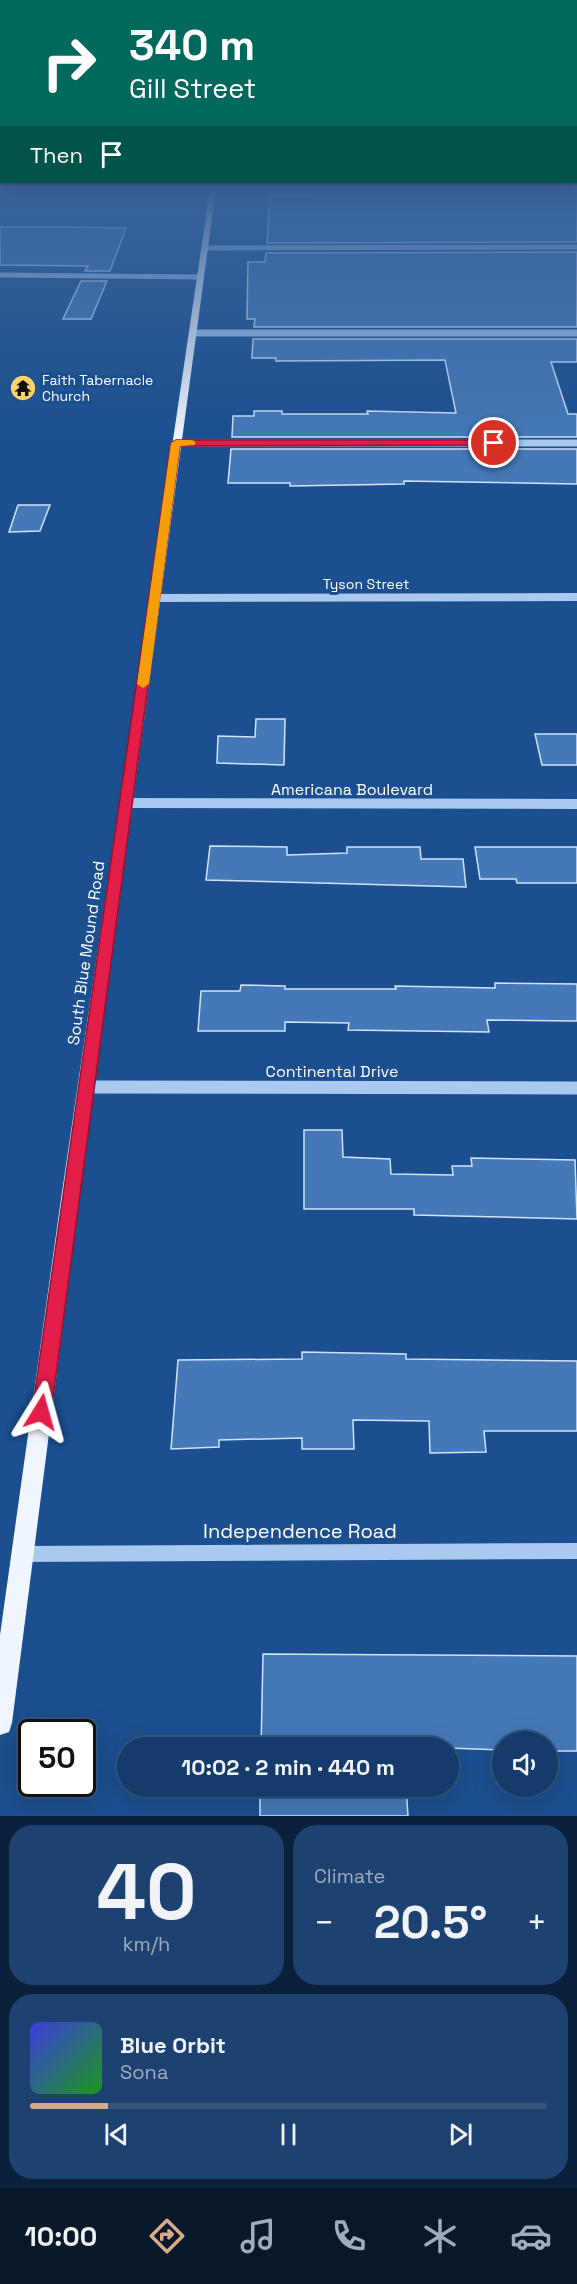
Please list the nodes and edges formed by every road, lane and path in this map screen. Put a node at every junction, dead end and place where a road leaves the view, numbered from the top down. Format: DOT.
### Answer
graph roads {
  1 [pos="202,274"];
  2 [pos="0,275"];
  3 [pos="201,277"];
  4 [pos="193,333"];
  5 [pos="577,333"];
  6 [pos="176,443"];
  7 [pos="577,443"];
  8 [pos="577,597"];
  9 [pos="156,598"];
  10 [pos="126,803"];
  11 [pos="577,804"];
  12 [pos="87,1088"];
  13 [pos="577,1088"];
  14 [pos="577,1551"];
  15 [pos="22,1554"];
  16 [pos="0,1723"];
  1 -- 3 [label="main road, South Blue Mound Road"];
  2 -- 3 [label="street"];
  3 -- 4 [label="main road, South Blue Mound Road"];
  4 -- 5 [label="street"];
  4 -- 6 [label="main road, South Blue Mound Road"];
  6 -- 7 [label="street"];
  6 -- 9 [label="main road, South Blue Mound Road"];
  8 -- 9 [label="street, Tyson Street"];
  9 -- 10 [label="main road, South Blue Mound Road"];
  10 -- 11 [label="street, Americana Boulevard"];
  10 -- 12 [label="main road, South Blue Mound Road"];
  12 -- 13 [label="street, Continental Drive"];
  12 -- 15 [label="main road, South Blue Mound Road"];
  14 -- 15 [label="street, Independence Road"];
  15 -- 16 [label="main road, South Blue Mound Road"];
}
